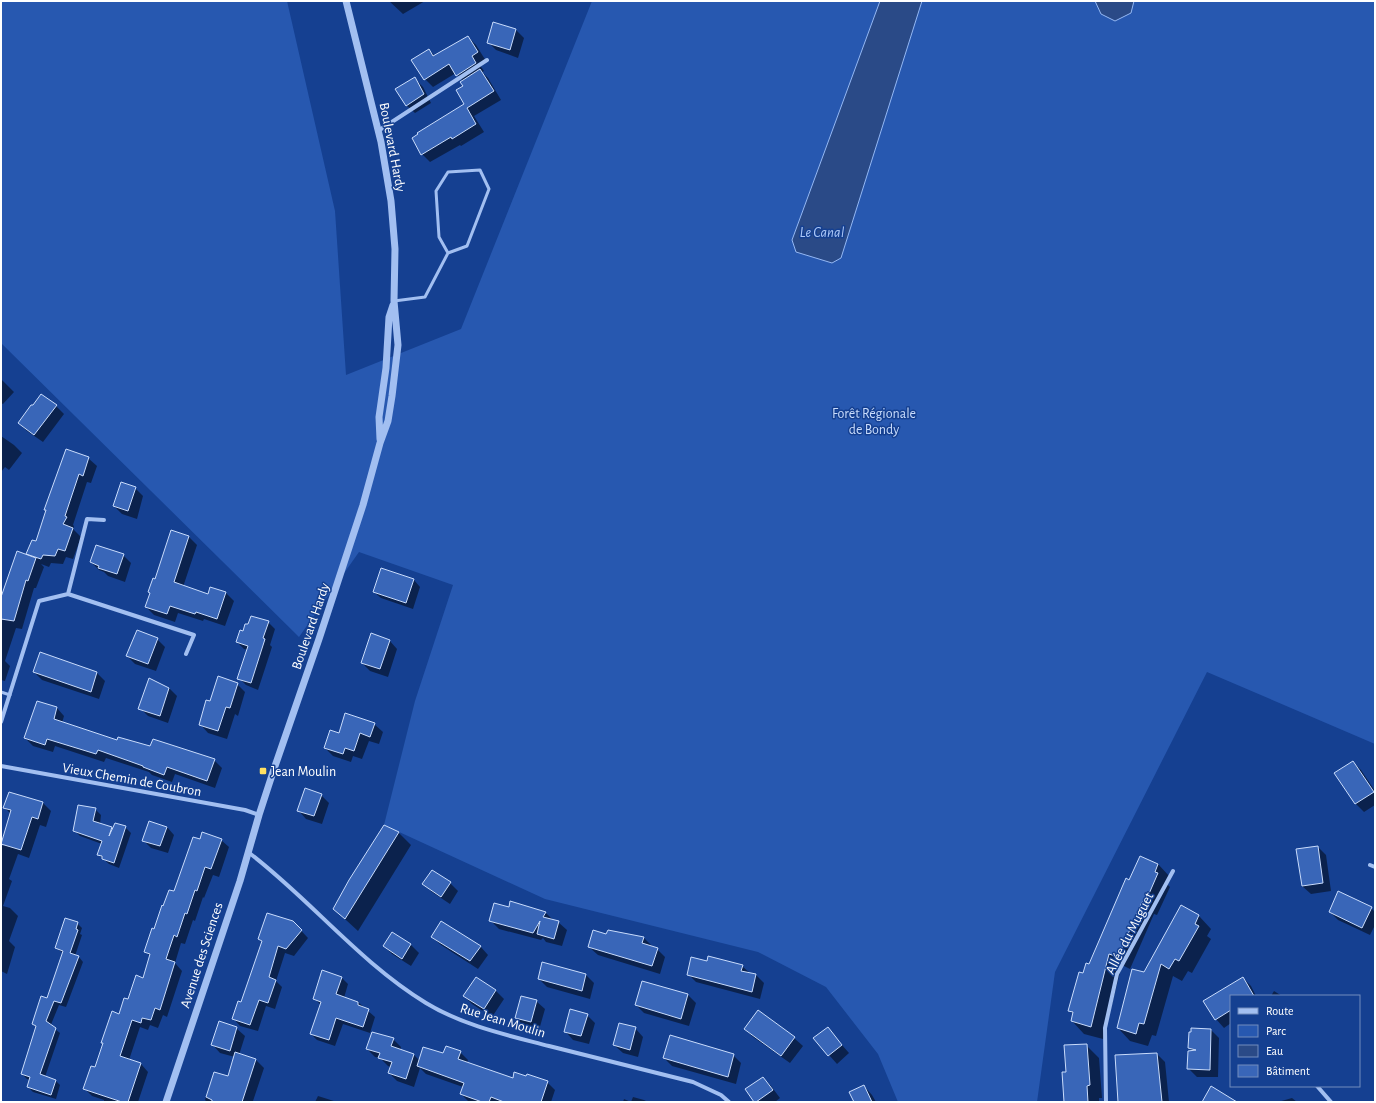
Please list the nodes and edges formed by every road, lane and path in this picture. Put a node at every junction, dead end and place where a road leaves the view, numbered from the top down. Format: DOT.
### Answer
graph roads {
  1 [pos="346,1"];
  2 [pos="487,60"];
  3 [pos="378,131"];
  4 [pos="448,253"];
  5 [pos="394,301"];
  6 [pos="380,444"];
  7 [pos="104,520"];
  8 [pos="68,594"];
  9 [pos="186,654"];
  10 [pos="1,692"];
  11 [pos="10,695"];
  12 [pos="1,722"];
  13 [pos="1,766"];
  14 [pos="259,815"];
  15 [pos="248,852"];
  16 [pos="1370,865"];
  17 [pos="1375,867"];
  18 [pos="1173,871"];
  19 [pos="1318,1087"];
  20 [pos="166,1102"];
  21 [pos="729,1102"];
  22 [pos="1106,1102"];
  23 [pos="1331,1102"];
  1 -- 3 [label="street, Boulevard Hardy"];
  2 -- 3 [label="street"];
  3 -- 5 [label="street, Boulevard Hardy"];
  4 -- 4 [label="lane"];
  4 -- 5 [label="lane"];
  5 -- 6 [label="street, Boulevard Hardy"];
  5 -- 6 [label="street, Boulevard Hardy"];
  6 -- 14 [label="street, Boulevard Hardy"];
  7 -- 8 [label="street"];
  8 -- 9 [label="street"];
  8 -- 11 [label="street"];
  10 -- 11 [label="lane"];
  11 -- 12 [label="street"];
  13 -- 14 [label="street, Vieux Chemin de Coubron"];
  14 -- 15 [label="street, Avenue des Sciences"];
  15 -- 20 [label="street, Avenue des Sciences"];
  15 -- 21 [label="street, Rue Jean Moulin"];
  16 -- 17 [label="street"];
  18 -- 22 [label="street, Allée du Muguet"];
  19 -- 23 [label="street"];
}
